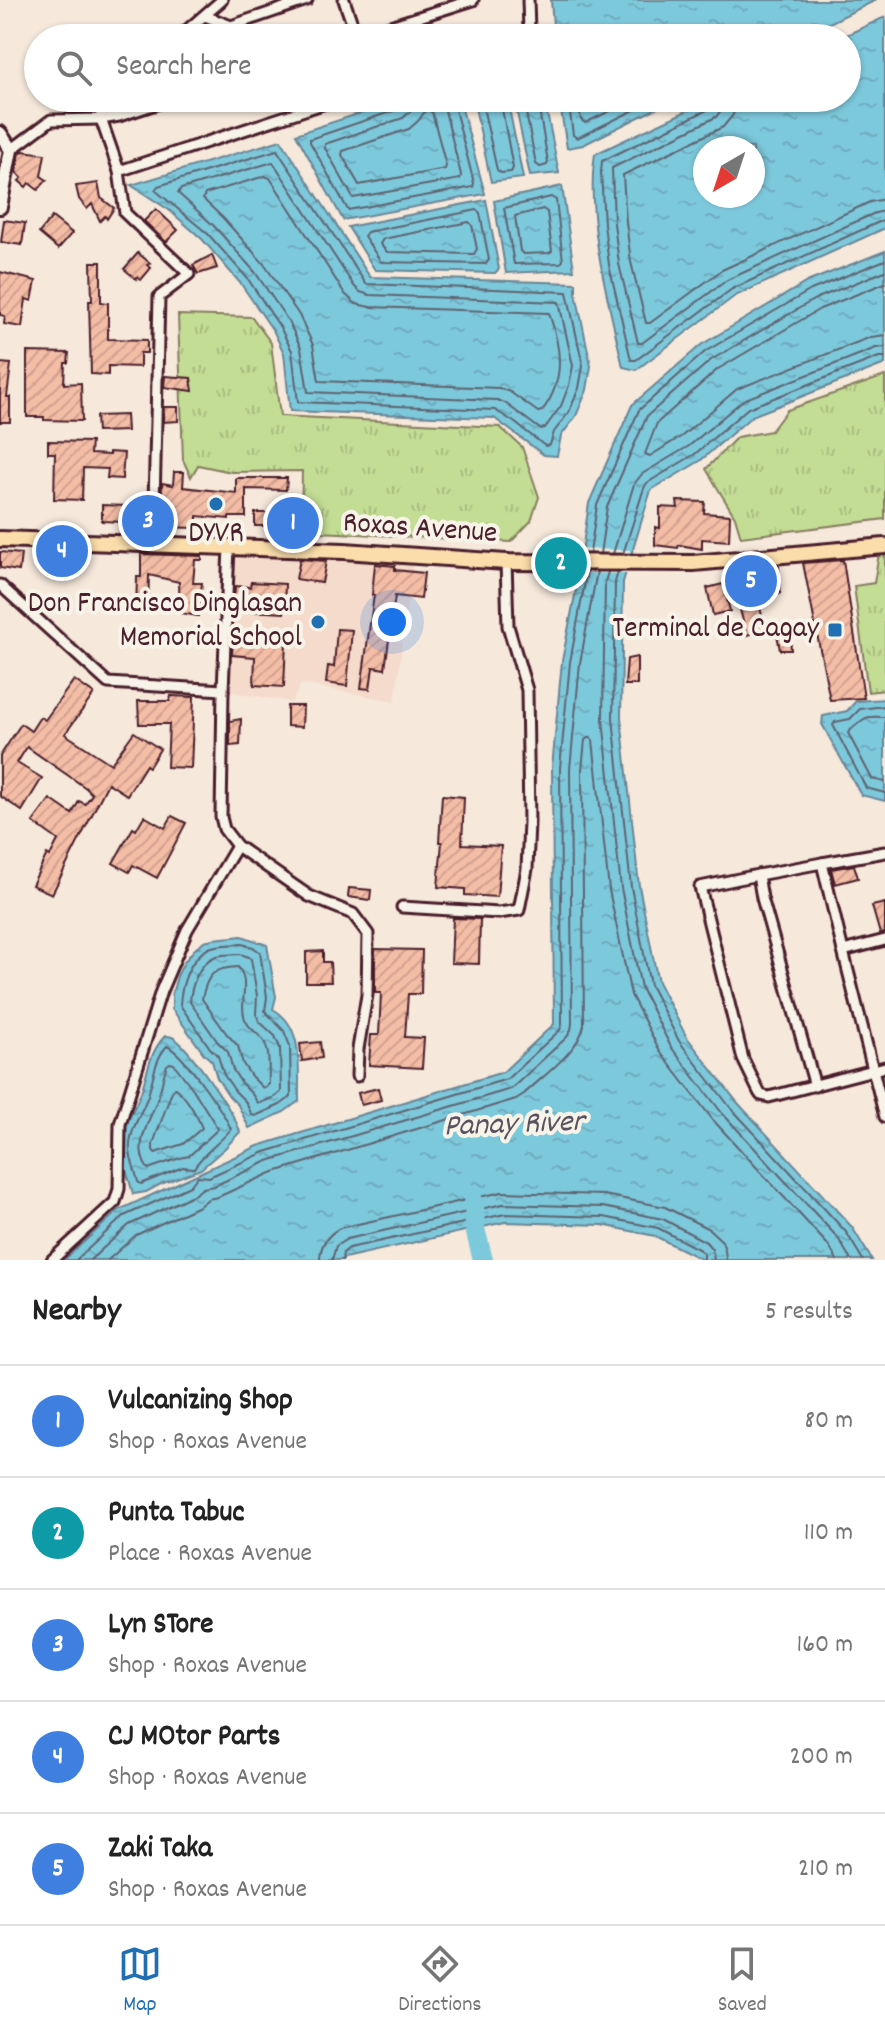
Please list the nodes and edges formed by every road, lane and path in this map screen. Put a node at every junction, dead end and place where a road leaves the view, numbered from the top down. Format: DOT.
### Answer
graph roads {
  1 [pos="222,0"];
  2 [pos="307,0"];
  3 [pos="344,0"];
  4 [pos="473,0"];
  5 [pos="528,0"];
  6 [pos="205,16"];
  7 [pos="195,24"];
  8 [pos="226,24"];
  9 [pos="237,24"];
  10 [pos="351,24"];
  11 [pos="396,24"];
  12 [pos="529,24"];
  13 [pos="101,112"];
  14 [pos="131,112"];
  15 [pos="298,112"];
  16 [pos="101,119"];
  17 [pos="0,133"];
  18 [pos="11,150"];
  19 [pos="119,171"];
  20 [pos="0,207"];
  21 [pos="0,539"];
  22 [pos="153,545"];
  23 [pos="885,546"];
  24 [pos="229,547"];
  25 [pos="506,562"];
  26 [pos="0,585"];
  27 [pos="223,690"];
  28 [pos="237,846"];
  29 [pos="885,852"];
  30 [pos="822,863"];
  31 [pos="758,875"];
  32 [pos="402,907"];
  33 [pos="885,940"];
  34 [pos="843,951"];
  35 [pos="885,1067"];
  36 [pos="874,1070"];
  37 [pos="357,1076"];
  38 [pos="815,1086"];
  39 [pos="885,1117"];
  40 [pos="52,1260"];
  1 -- 6 [label="street"];
  2 -- 9 [label="street"];
  3 -- 10 [label="street"];
  4 -- 11 [label="street"];
  5 -- 12 [label="street"];
  6 -- 7 [label="street"];
  6 -- 8 [label="street"];
  13 -- 16 [label="street"];
  14 -- 16 [label="street"];
  15 -- 19 [label="street"];
  16 -- 18 [label="street"];
  16 -- 19 [label="street"];
  17 -- 18 [label="main road"];
  18 -- 20 [label="main road"];
  19 -- 22 [label="street"];
  21 -- 22 [label="main road, Roxas Avenue"];
  22 -- 24 [label="main road, Roxas Avenue"];
  23 -- 25 [label="main road, Roxas Avenue"];
  24 -- 25 [label="main road, Roxas Avenue"];
  24 -- 27 [label="street"];
  25 -- 32 [label="street"];
  26 -- 27 [label="street"];
  27 -- 28 [label="street"];
  28 -- 37 [label="street"];
  28 -- 40 [label="street"];
  29 -- 30 [label="street"];
  30 -- 31 [label="street"];
  30 -- 34 [label="street"];
  31 -- 38 [label="street"];
  31 -- 38 [label="street"];
  33 -- 34 [label="street"];
  34 -- 36 [label="street"];
  35 -- 36 [label="street"];
  36 -- 38 [label="street"];
  36 -- 39 [label="street"];
}
